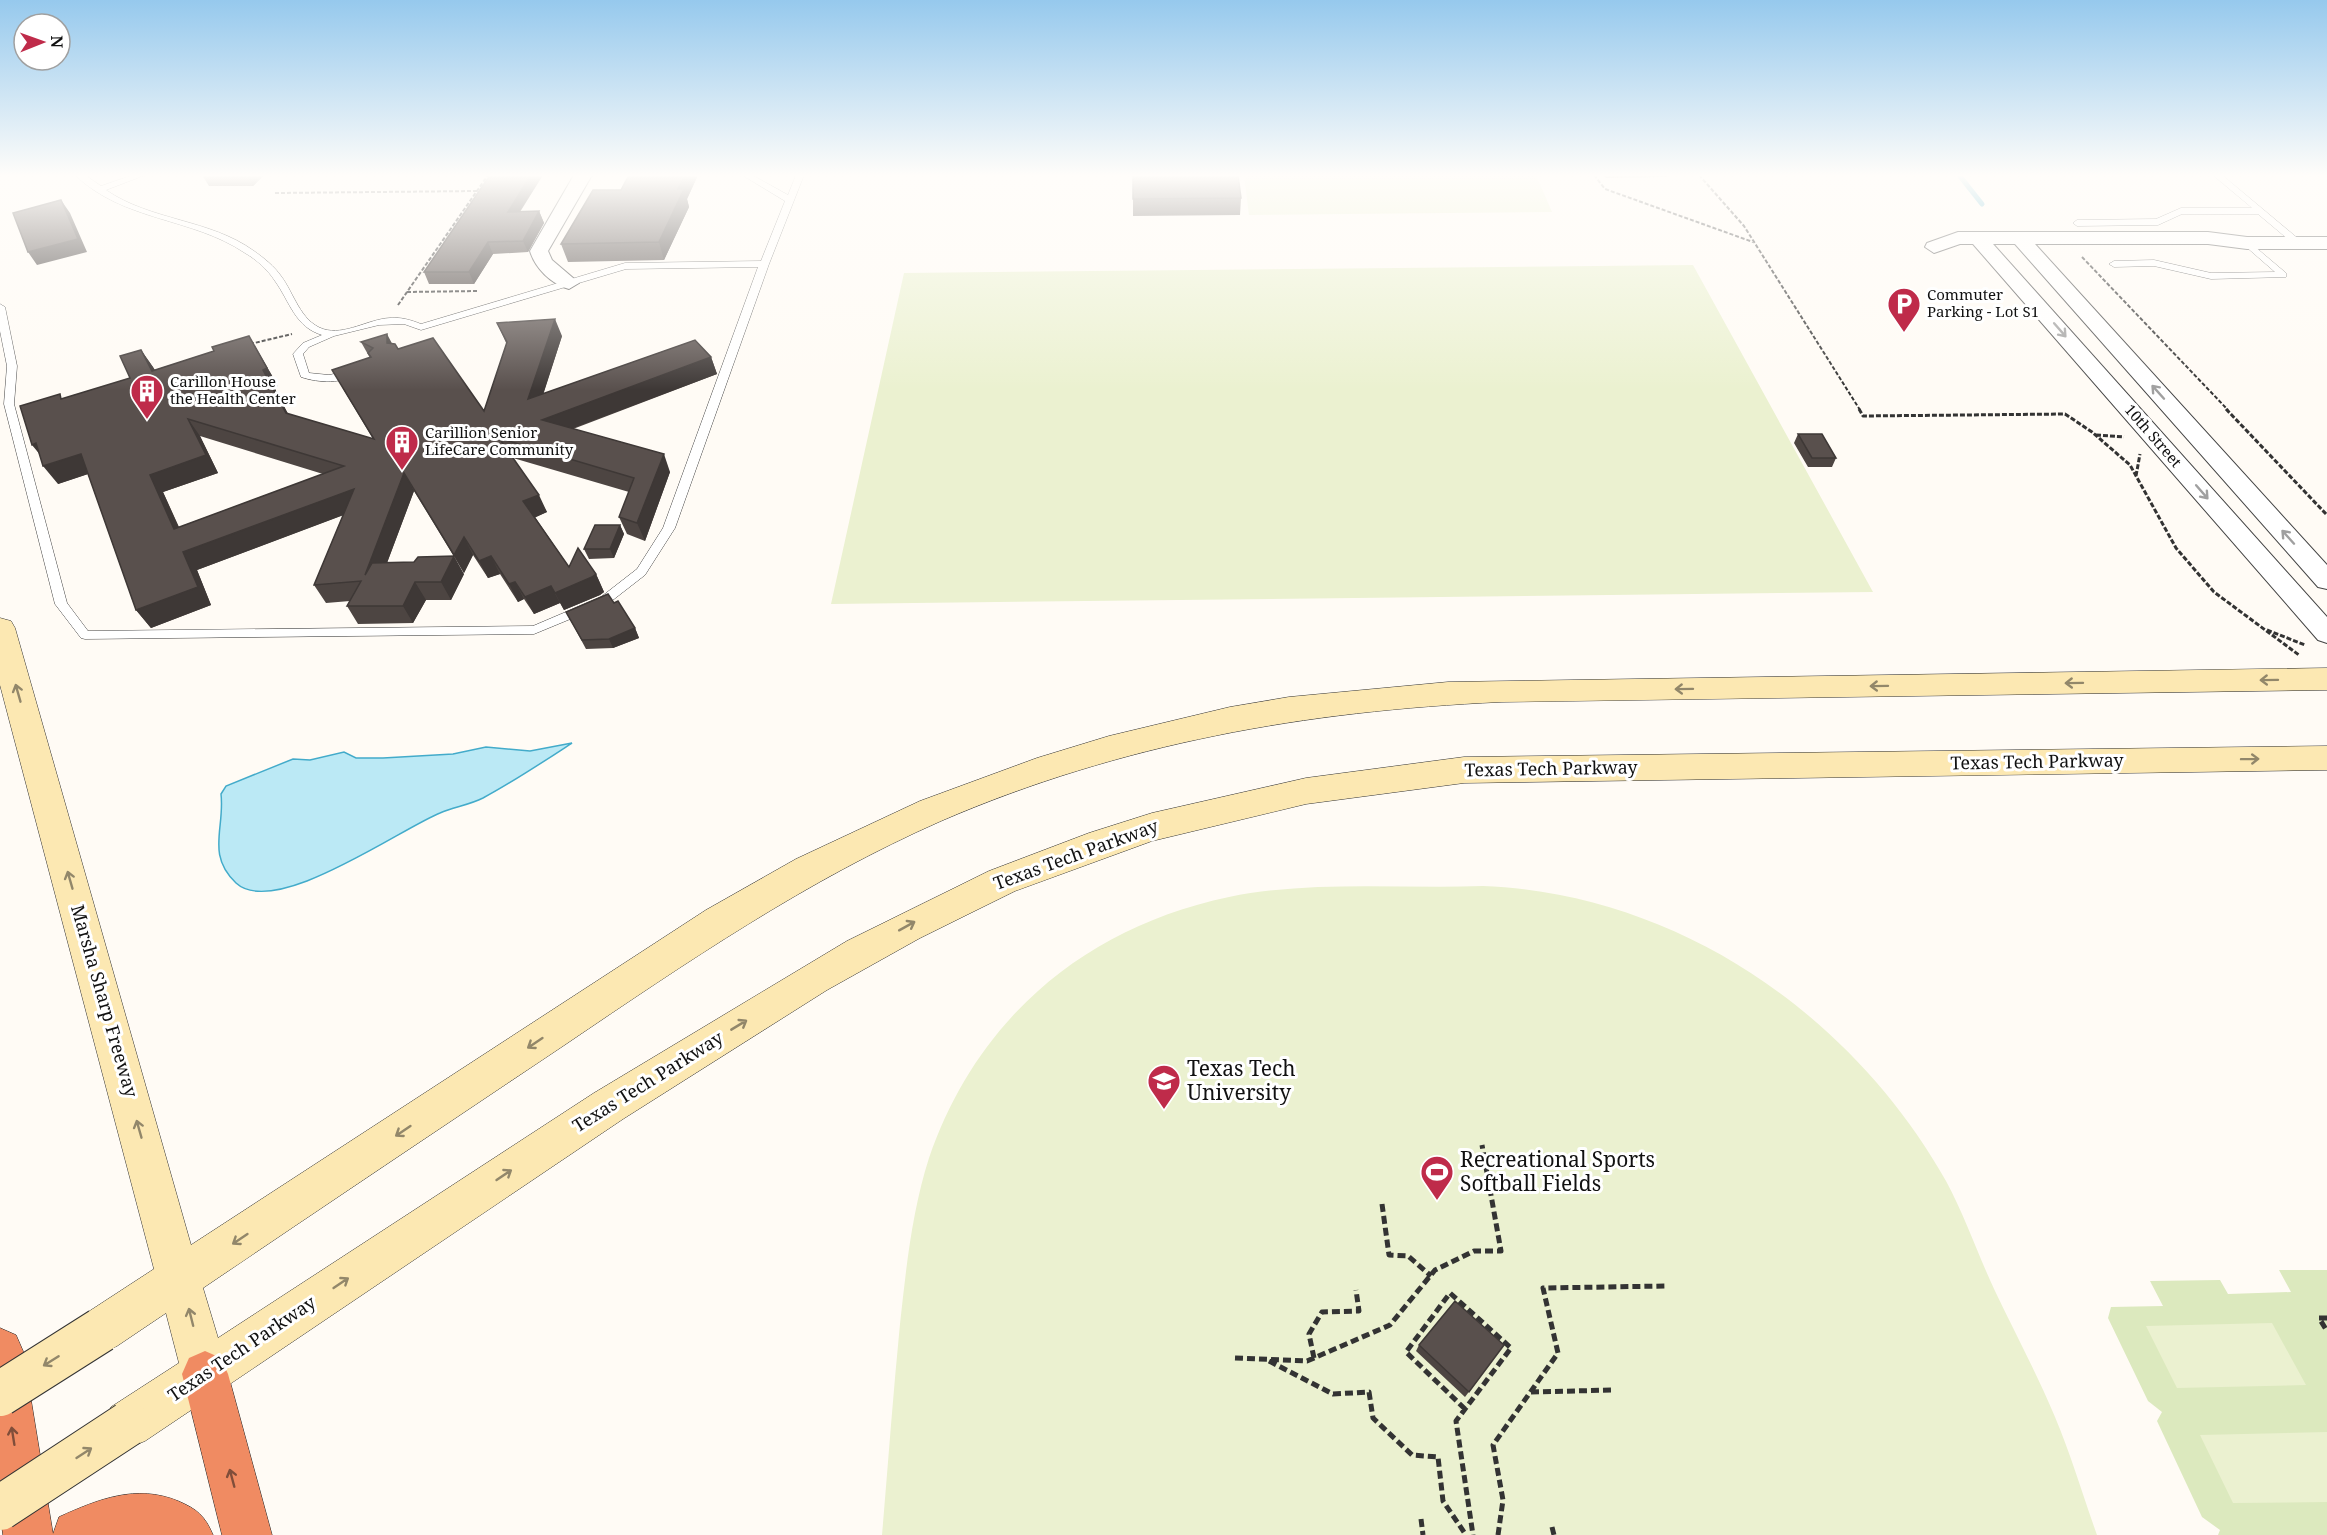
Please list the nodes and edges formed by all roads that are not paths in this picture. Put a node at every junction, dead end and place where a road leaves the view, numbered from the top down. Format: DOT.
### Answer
graph roads {
  1 [pos="2028,246"];
  2 [pos="239,247"];
  3 [pos="541,247"];
  4 [pos="771,247"];
  5 [pos="2001,247"];
  6 [pos="2068,247"];
  7 [pos="2230,247"];
  8 [pos="2251,247"];
  9 [pos="764,264"];
  10 [pos="2114,264"];
  11 [pos="569,283"];
  12 [pos="0,307"];
  13 [pos="421,327"];
  14 [pos="330,335"];
  15 [pos="423,340"];
  16 [pos="364,369"];
  17 [pos="2327,581"];
  18 [pos="0,628"];
  19 [pos="2318,640"];
  20 [pos="2317,669"];
  21 [pos="2327,758"];
  22 [pos="181,1278"];
  23 [pos="0,1351"];
  24 [pos="206,1374"];
  25 [pos="0,1394"];
  26 [pos="0,1508"];
  27 [pos="170,1526"];
  28 [pos="28,1535"];
  29 [pos="76,1535"];
  30 [pos="247,1535"];
  17 -- 1 [label="street, 10th Street, one-way"];
  2 -- 14 [label="lane"];
  3 -- 11 [label="street"];
  4 -- 9 [label="lane"];
  5 -- 19 [label="street, 10th Street, one-way"];
  6 -- 7 [label="street"];
  8 -- 10 [label="lane"];
  9 -- 11 [label="lane"];
  9 -- 12 [label="lane"];
  11 -- 13 [label="lane"];
  13 -- 14 [label="lane"];
  13 -- 15 [label="lane"];
  14 -- 16 [label="lane"];
  22 -- 18 [label="main road, Marsha Sharp Freeway, one-way"];
  20 -- 22 [label="main road, one-way"];
  24 -- 21 [label="main road, Texas Tech Parkway, one-way"];
  24 -- 22 [label="main road, Marsha Sharp Freeway, one-way"];
  22 -- 25 [label="main road, one-way, bridge"];
  28 -- 23 [label="highway, one-way"];
  26 -- 24 [label="main road, Texas Tech Parkway, one-way, bridge"];
  30 -- 24 [label="highway, one-way"];
  27 -- 29 [label="highway"];
}
